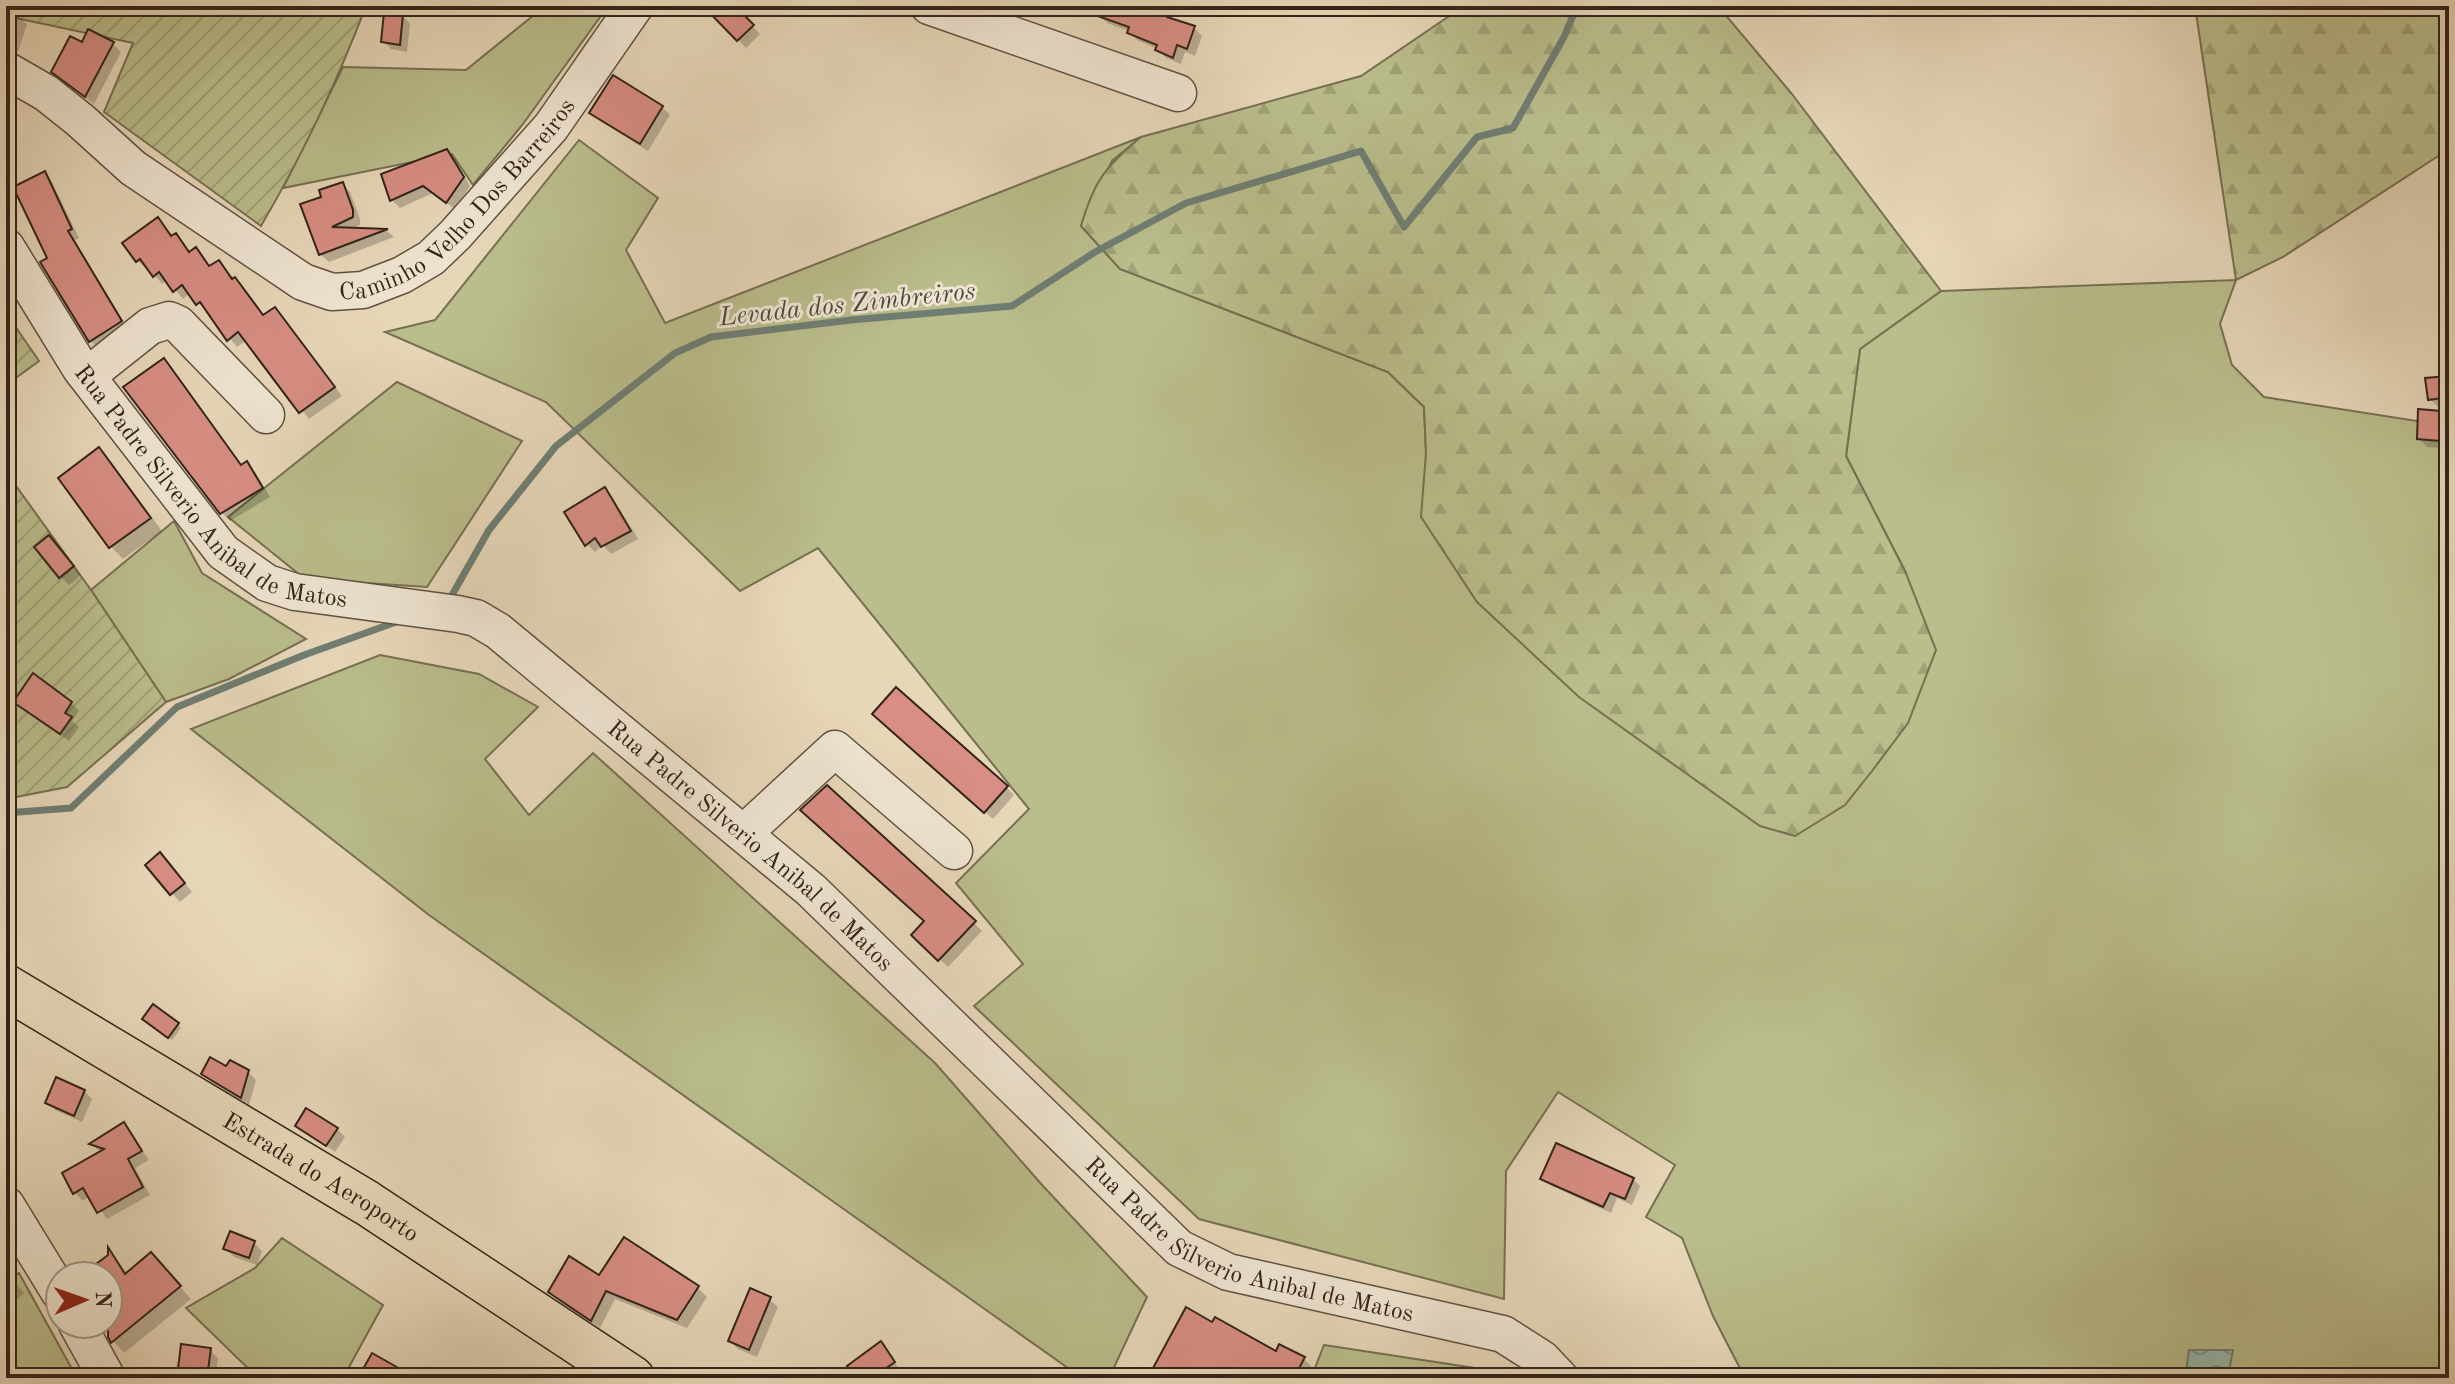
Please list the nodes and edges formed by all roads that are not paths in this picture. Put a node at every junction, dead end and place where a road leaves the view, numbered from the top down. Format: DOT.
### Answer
graph roads {
  1 [pos="635,6"];
  2 [pos="929,6"];
  3 [pos="6,70"];
  4 [pos="1178,93"];
  5 [pos="6,247"];
  6 [pos="87,376"];
  7 [pos="266,415"];
  8 [pos="745,832"];
  9 [pos="954,851"];
  10 [pos="6,987"];
  11 [pos="6,1205"];
  12 [pos="44,1267"];
  13 [pos="86,1340"];
  14 [pos="107,1378"];
  15 [pos="632,1378"];
  16 [pos="1560,1378"];
  1 -- 3 [label="street, Caminho Velho Dos Barreiros"];
  2 -- 4 [label="street"];
  5 -- 6 [label="street, Rua Padre Silverio Anibal de Matos"];
  6 -- 7 [label="street"];
  6 -- 8 [label="street, Rua Padre Silverio Anibal de Matos"];
  8 -- 9 [label="street"];
  8 -- 16 [label="street, Rua Padre Silverio Anibal de Matos"];
  10 -- 15 [label="main road, Estrada do Aeroporto"];
  11 -- 12 [label="street"];
  13 -- 14 [label="street"];
}
